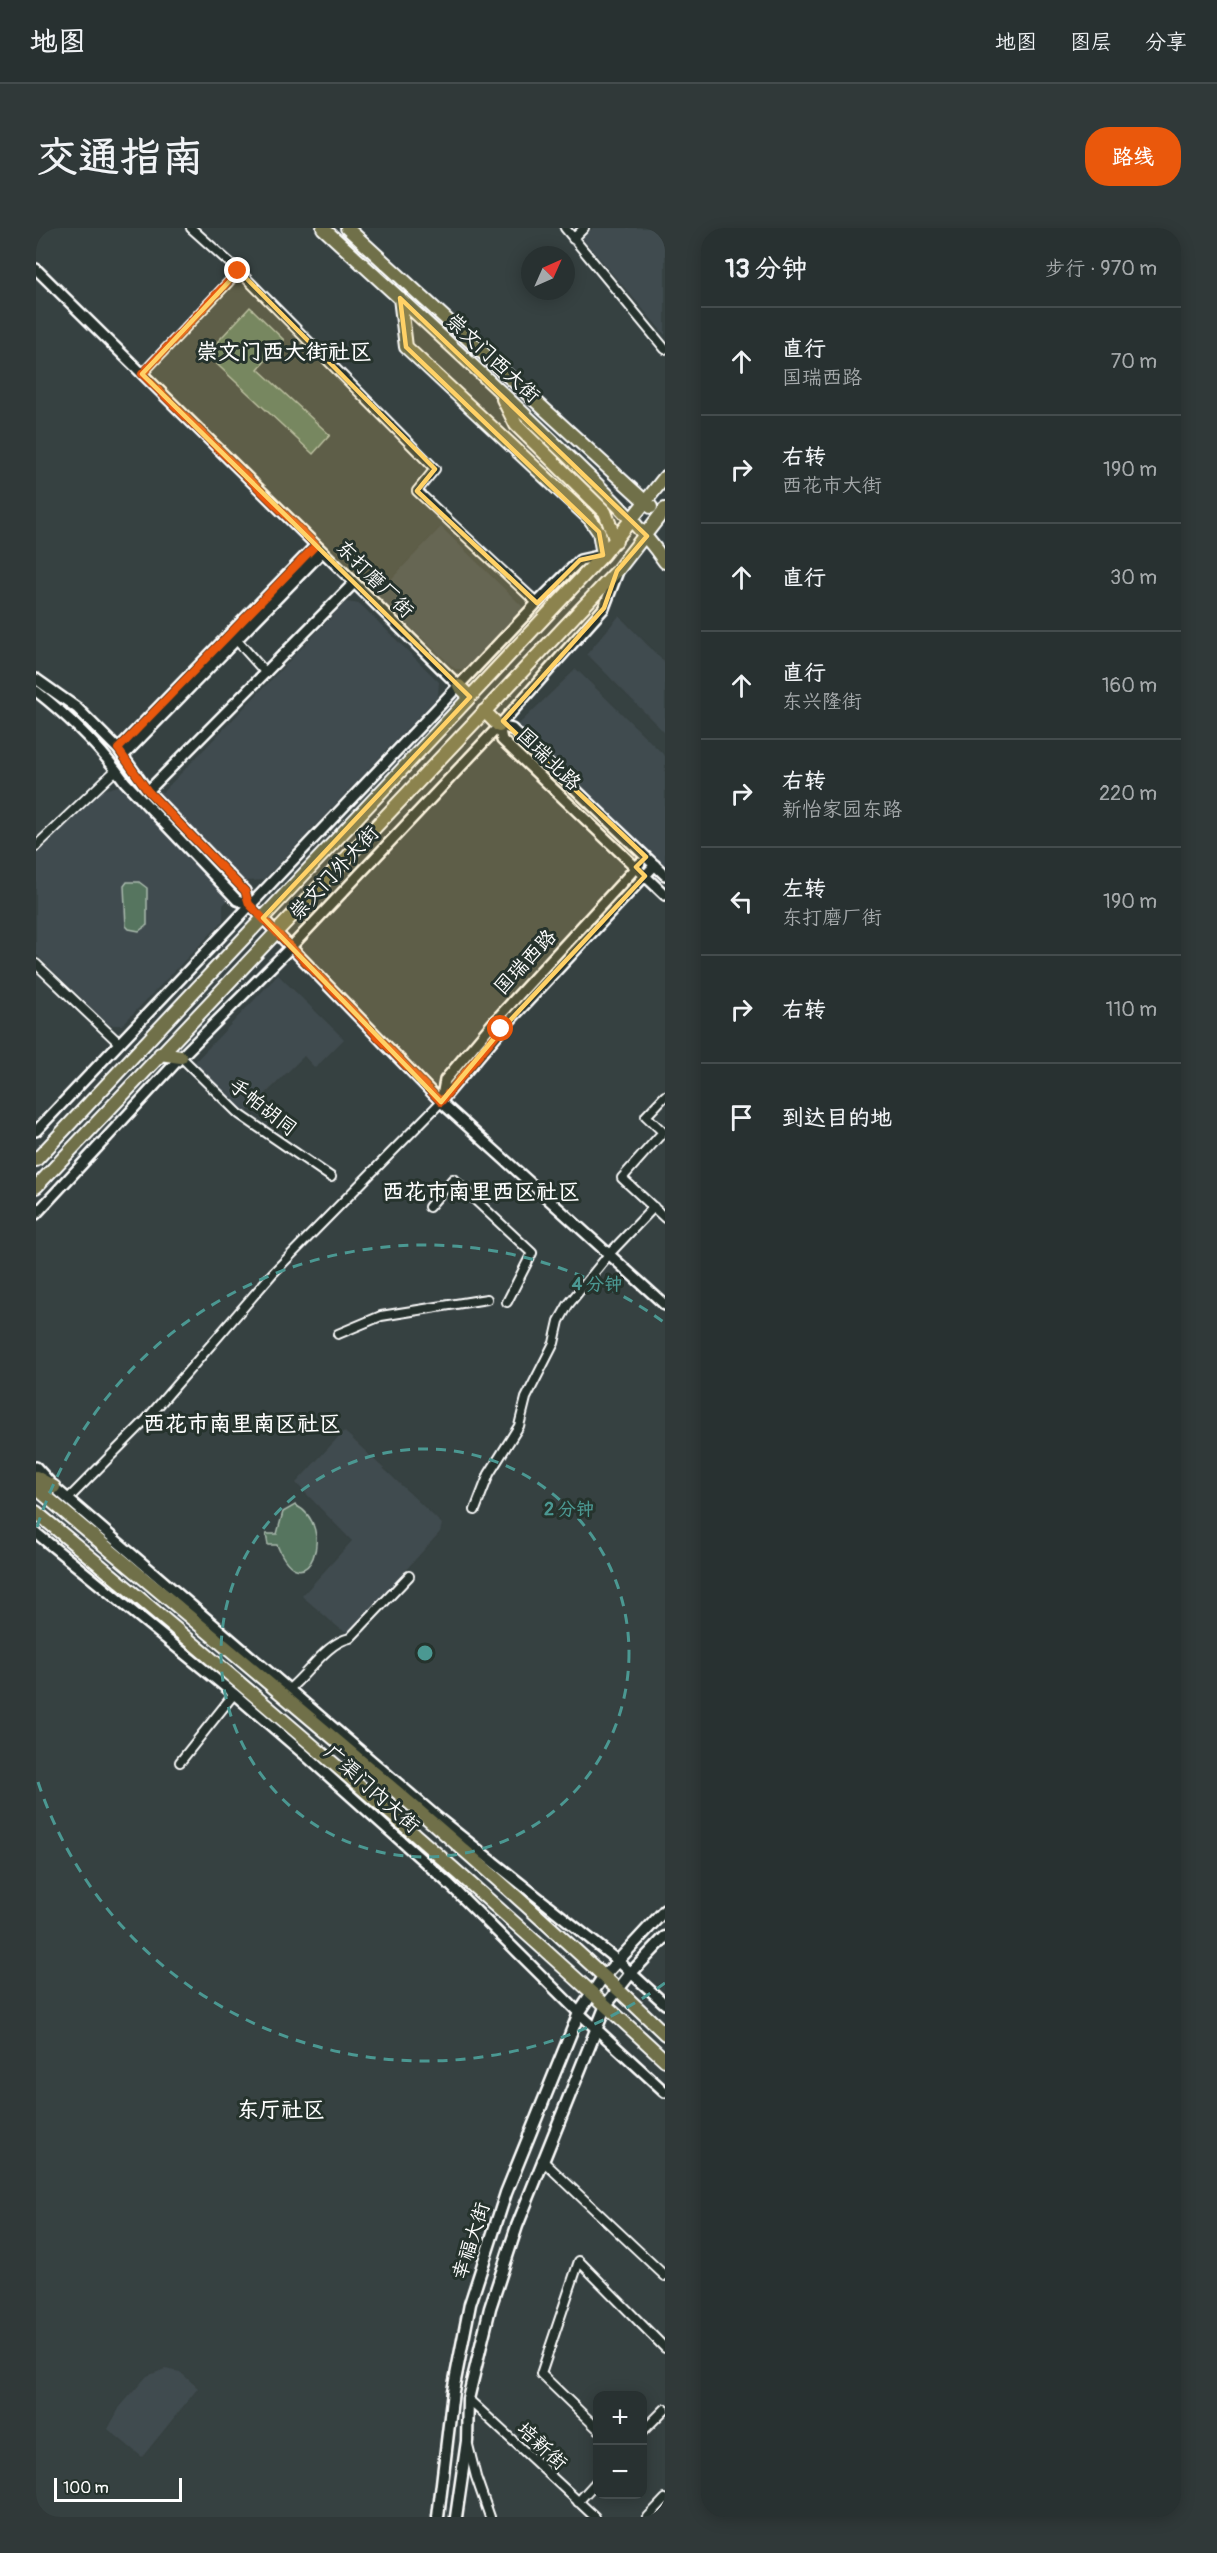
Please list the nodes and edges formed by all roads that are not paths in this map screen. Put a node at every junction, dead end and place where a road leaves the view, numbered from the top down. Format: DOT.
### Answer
graph roads {
  1 [pos="191,228"];
  2 [pos="323,228"];
  3 [pos="347,228"];
  4 [pos="361,228"];
  5 [pos="565,228"];
  6 [pos="584,228"];
  7 [pos="573,239"];
  8 [pos="363,242"];
  9 [pos="36,269"];
  10 [pos="238,271"];
  11 [pos="400,298"];
  12 [pos="665,349"];
  13 [pos="142,374"];
  14 [pos="496,387"];
  15 [pos="665,477"];
  16 [pos="646,502"];
  17 [pos="664,516"];
  18 [pos="633,520"];
  19 [pos="647,536"];
  20 [pos="616,541"];
  21 [pos="319,549"];
  22 [pos="603,555"];
  23 [pos="665,562"];
  24 [pos="617,571"];
  25 [pos="354,583"];
  26 [pos="537,603"];
  27 [pos="233,637"];
  28 [pos="266,673"];
  29 [pos="36,679"];
  30 [pos="459,686"];
  31 [pos="36,692"];
  32 [pos="470,697"];
  33 [pos="484,711"];
  34 [pos="499,726"];
  35 [pos="121,752"];
  36 [pos="116,770"];
  37 [pos="148,791"];
  38 [pos="36,846"];
  39 [pos="646,857"];
  40 [pos="654,865"];
  41 [pos="636,867"];
  42 [pos="665,875"];
  43 [pos="645,876"];
  44 [pos="665,895"];
  45 [pos="249,904"];
  46 [pos="263,918"];
  47 [pos="277,932"];
  48 [pos="291,948"];
  49 [pos="36,964"];
  50 [pos="119,1043"];
  51 [pos="160,1054"];
  52 [pos="181,1058"];
  53 [pos="665,1096"];
  54 [pos="441,1102"];
  55 [pos="36,1131"];
  56 [pos="36,1160"];
  57 [pos="331,1177"];
  58 [pos="36,1187"];
  59 [pos="429,1207"];
  60 [pos="654,1207"];
  61 [pos="36,1214"];
  62 [pos="665,1218"];
  63 [pos="610,1253"];
  64 [pos="487,1299"];
  65 [pos="507,1302"];
  66 [pos="665,1305"];
  67 [pos="338,1334"];
  68 [pos="36,1467"];
  69 [pos="36,1477"];
  70 [pos="54,1486"];
  71 [pos="36,1488"];
  72 [pos="69,1498"];
  73 [pos="475,1510"];
  74 [pos="36,1512"];
  75 [pos="36,1533"];
  76 [pos="409,1576"];
  77 [pos="289,1689"];
  78 [pos="234,1694"];
  79 [pos="180,1762"];
  80 [pos="665,1910"];
  81 [pos="665,1937"];
  82 [pos="618,1961"];
  83 [pos="631,1973"];
  84 [pos="603,1977"];
  85 [pos="618,1989"];
  86 [pos="591,1992"];
  87 [pos="665,2004"];
  88 [pos="606,2005"];
  89 [pos="579,2013"];
  90 [pos="596,2028"];
  91 [pos="665,2034"];
  92 [pos="665,2060"];
  93 [pos="665,2092"];
  94 [pos="542,2160"];
  95 [pos="665,2276"];
  96 [pos="665,2348"];
  97 [pos="468,2399"];
  98 [pos="665,2409"];
  99 [pos="593,2425"];
  100 [pos="647,2427"];
  101 [pos="467,2440"];
  102 [pos="593,2485"];
  103 [pos="665,2499"];
  104 [pos="578,2502"];
  105 [pos="438,2517"];
  106 [pos="456,2517"];
  107 [pos="490,2517"];
  108 [pos="595,2517"];
  109 [pos="648,2517"];
  1 -- 10 [label="street"];
  2 -- 11 [label="main road, 崇文门西大街"];
  3 -- 8 [label="main road, 崇文门西大街"];
  4 -- 8 [label="street"];
  5 -- 7 [label="street"];
  6 -- 7 [label="street"];
  7 -- 12 [label="street"];
  8 -- 16 [label="main road, 崇文门西大街"];
  9 -- 13 [label="street, 东打磨厂街"];
  10 -- 13 [label="street"];
  10 -- 26 [label="street"];
  11 -- 14 [label="main road, 崇文门西大街"];
  11 -- 22 [label="main road"];
  13 -- 21 [label="street, 东打磨厂街"];
  14 -- 18 [label="main road, 崇文门西大街"];
  14 -- 20 [label="main road"];
  15 -- 16 [label="main road, 崇文门外大街"];
  16 -- 17 [label="main road, 崇文门西大街"];
  16 -- 18 [label="main road, 崇文门外大街"];
  17 -- 19 [label="main road, 崇文门外大街"];
  18 -- 19 [label="main road, 崇文门西大街"];
  18 -- 20 [label="main road, 崇文门外大街"];
  19 -- 23 [label="main road, 崇文门西大街"];
  19 -- 24 [label="main road, 崇文门外大街"];
  20 -- 22 [label="main road, 崇文门外大街"];
  21 -- 25 [label="street, 东打磨厂街"];
  21 -- 27 [label="street"];
  22 -- 26 [label="street, 崇文门外大街"];
  22 -- 32 [label="main road, 崇文门外大街"];
  24 -- 33 [label="main road, 崇文门外大街"];
  24 -- 34 [label="street, 崇文门外大街"];
  25 -- 28 [label="street"];
  25 -- 30 [label="street, 东打磨厂街"];
  26 -- 30 [label="street, 崇文门外大街"];
  27 -- 28 [label="street"];
  27 -- 35 [label="street"];
  28 -- 37 [label="street"];
  29 -- 35 [label="street"];
  30 -- 32 [label="main road"];
  30 -- 45 [label="street, 崇文门外大街"];
  31 -- 36 [label="street"];
  32 -- 46 [label="main road, 崇文门外大街"];
  33 -- 34 [label="main road"];
  33 -- 47 [label="main road, 崇文门外大街"];
  34 -- 39 [label="street, 国瑞北路"];
  34 -- 41 [label="street, 国瑞北路"];
  34 -- 48 [label="street, 崇文门外大街"];
  35 -- 37 [label="street"];
  36 -- 38 [label="street"];
  36 -- 45 [label="street"];
  37 -- 45 [label="street"];
  39 -- 40 [label="street, 国瑞北路"];
  39 -- 41 [label="street, 国瑞西路"];
  40 -- 42 [label="street, 国瑞北路"];
  40 -- 43 [label="street, 国瑞西路"];
  41 -- 43 [label="street, 国瑞北路"];
  41 -- 54 [label="street, 国瑞西路"];
  43 -- 44 [label="street, 国瑞北路"];
  43 -- 54 [label="street, 国瑞西路"];
  45 -- 46 [label="street"];
  45 -- 50 [label="street, 崇文门外大街"];
  46 -- 47 [label="street"];
  46 -- 56 [label="main road, 崇文门外大街"];
  47 -- 48 [label="street"];
  47 -- 51 [label="main road, 崇文门外大街"];
  48 -- 52 [label="street, 崇文门外大街"];
  48 -- 54 [label="street"];
  49 -- 50 [label="street"];
  50 -- 55 [label="street, 崇文门外大街"];
  51 -- 52 [label="main road"];
  51 -- 58 [label="main road, 崇文门外大街"];
  52 -- 57 [label="street, 手帕胡同"];
  52 -- 61 [label="street, 崇文门外大街"];
  53 -- 60 [label="street"];
  54 -- 63 [label="street"];
  54 -- 72 [label="street"];
  59 -- 65 [label="street"];
  60 -- 62 [label="street"];
  60 -- 63 [label="street"];
  63 -- 66 [label="street"];
  63 -- 73 [label="street"];
  64 -- 67 [label="street"];
  68 -- 70 [label="street, 广渠门内大街"];
  69 -- 70 [label="main road"];
  70 -- 72 [label="street, 广渠门内大街"];
  71 -- 84 [label="main road, 广渠门内大街"];
  72 -- 77 [label="street, 广渠门内大街"];
  74 -- 86 [label="main road, 广渠门内大街"];
  75 -- 78 [label="street, 广渠门内大街"];
  76 -- 77 [label="street"];
  77 -- 82 [label="street, 广渠门内大街"];
  78 -- 79 [label="street"];
  78 -- 89 [label="street, 广渠门内大街"];
  80 -- 82 [label="main road, 幸福大街"];
  81 -- 83 [label="main road, 幸福大街"];
  82 -- 83 [label="street, 广渠门内大街"];
  82 -- 84 [label="main road, 幸福大街"];
  83 -- 85 [label="main road, 幸福大街"];
  83 -- 87 [label="street, 广渠门内大街"];
  84 -- 85 [label="main road, 广渠门内大街"];
  84 -- 86 [label="main road, 幸福大街"];
  85 -- 88 [label="main road, 幸福大街"];
  85 -- 91 [label="main road, 广渠门内大街"];
  86 -- 88 [label="main road, 广渠门内大街"];
  86 -- 89 [label="main road, 幸福大街"];
  88 -- 90 [label="main road, 幸福大街"];
  88 -- 92 [label="main road, 广渠门内大街"];
  89 -- 90 [label="street, 广渠门内大街"];
  89 -- 105 [label="main road, 幸福大街"];
  90 -- 93 [label="street, 广渠门内大街"];
  90 -- 94 [label="main road, 幸福大街"];
  94 -- 95 [label="street"];
  94 -- 97 [label="main road, 幸福大街"];
  96 -- 99 [label="street"];
  97 -- 101 [label="main road, 幸福大街"];
  97 -- 104 [label="street, 培新街"];
  98 -- 100 [label="street"];
  101 -- 106 [label="main road, 幸福大街"];
  101 -- 107 [label="street"];
  102 -- 104 [label="street"];
  103 -- 109 [label="street"];
  104 -- 108 [label="street, 培新街"];
}
